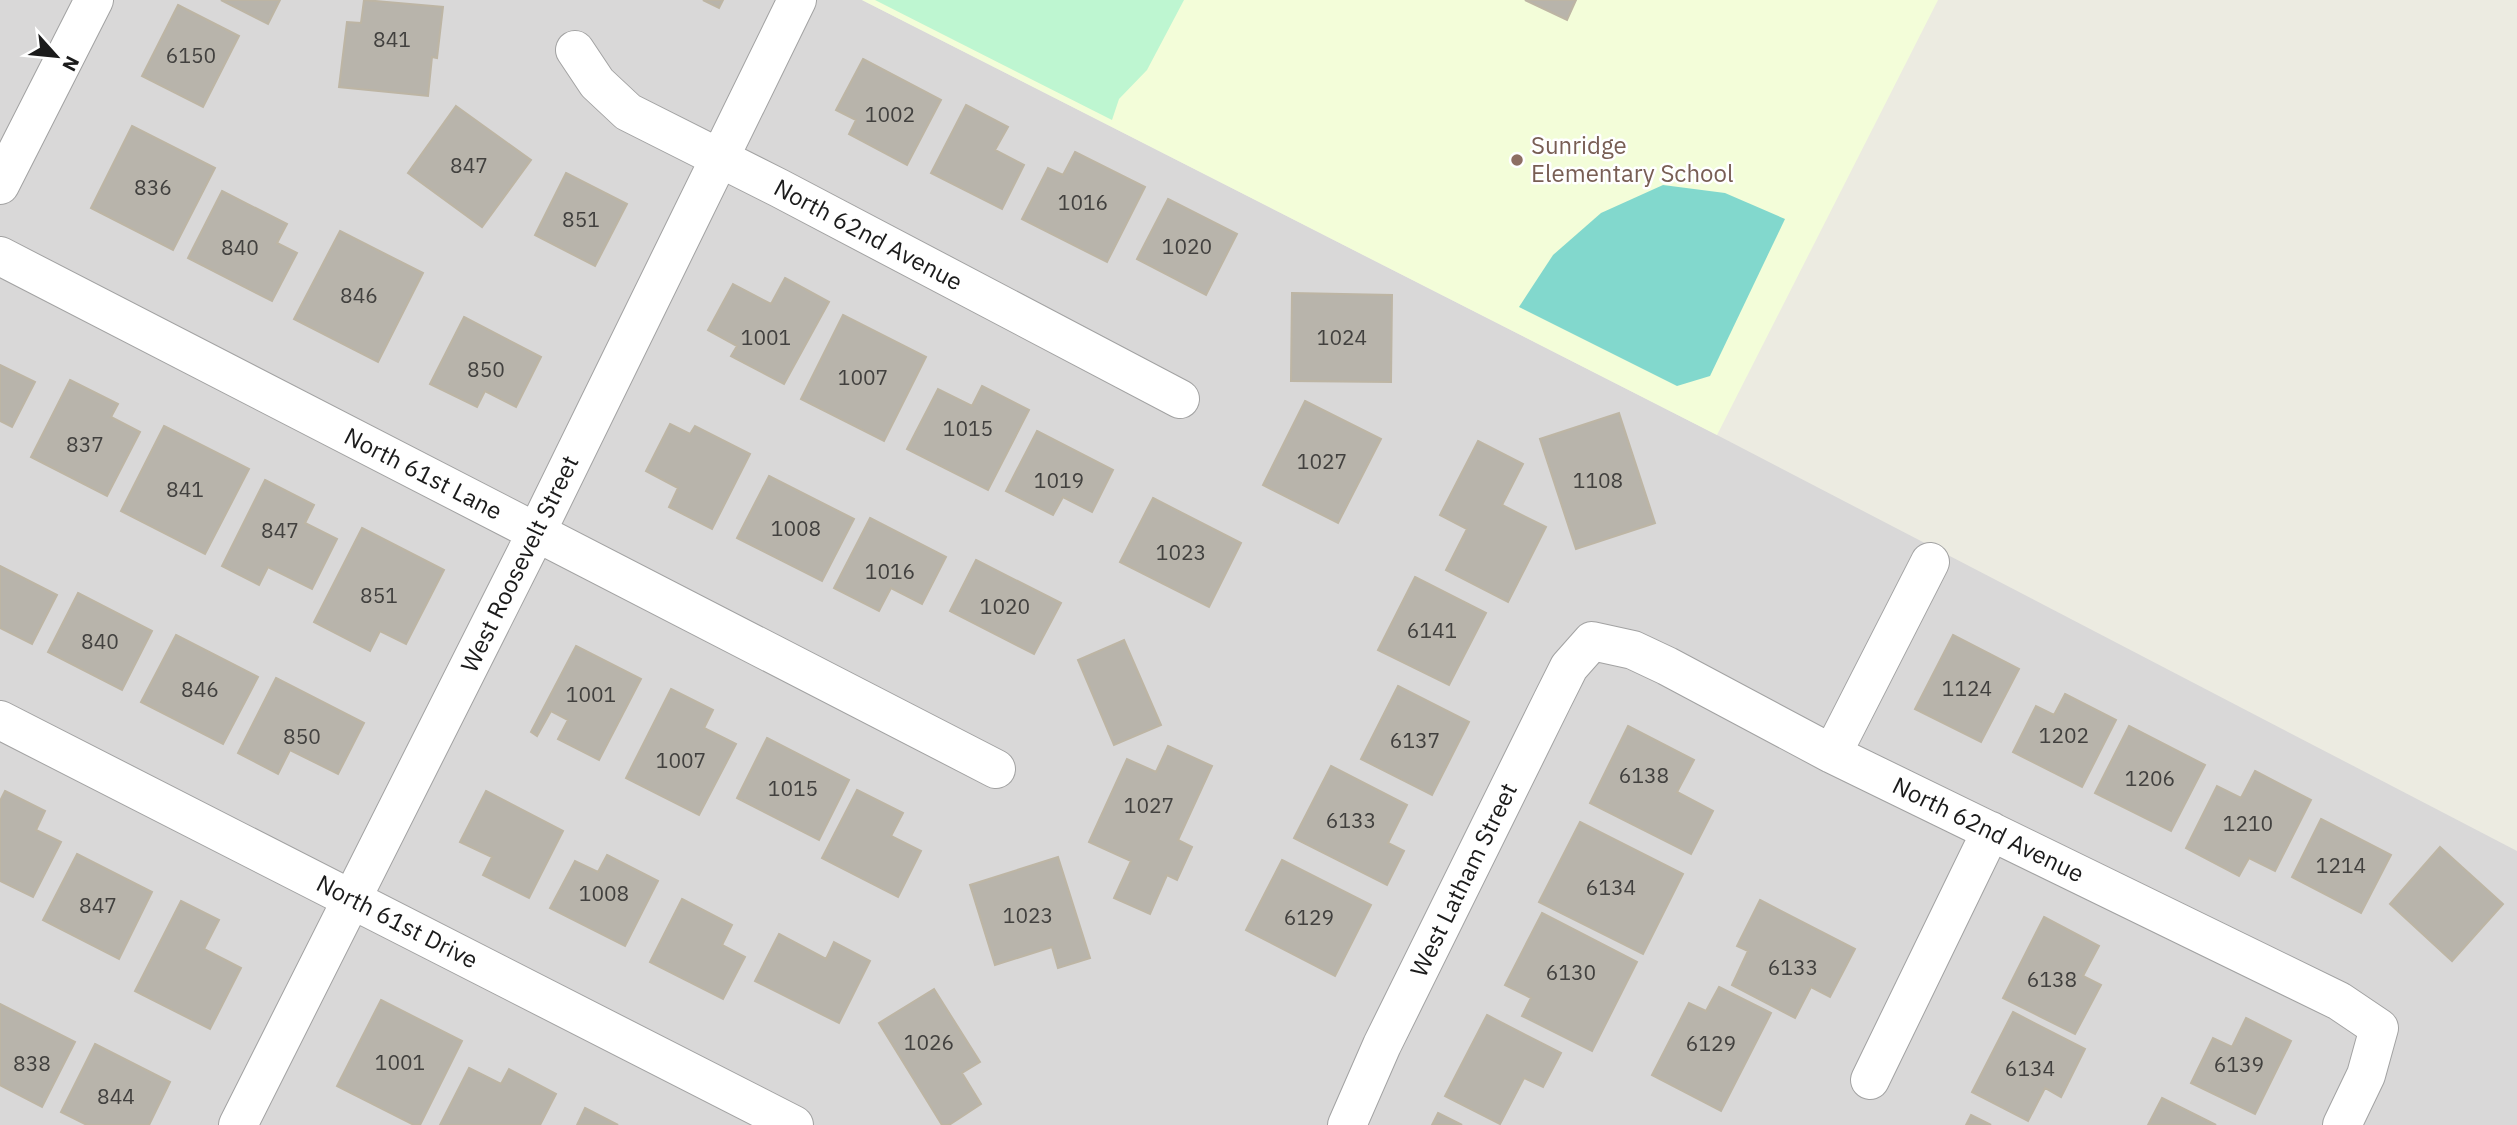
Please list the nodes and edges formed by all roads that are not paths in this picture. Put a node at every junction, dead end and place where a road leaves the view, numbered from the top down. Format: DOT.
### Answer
graph roads {
  1 [pos="94,0"];
  2 [pos="797,0"];
  3 [pos="575,50"];
  4 [pos="720,158"];
  5 [pos="0,185"];
  6 [pos="0,256"];
  7 [pos="1180,399"];
  8 [pos="536,533"];
  9 [pos="1930,562"];
  10 [pos="1592,642"];
  11 [pos="0,720"];
  12 [pos="1832,754"];
  13 [pos="996,769"];
  14 [pos="1991,831"];
  15 [pos="352,899"];
  16 [pos="1870,1080"];
  17 [pos="238,1125"];
  18 [pos="794,1125"];
  19 [pos="1347,1125"];
  20 [pos="2342,1125"];
  1 -- 5 [label="street"];
  2 -- 4 [label="street, West Roosevelt Street"];
  3 -- 4 [label="street, North 62nd Avenue"];
  4 -- 7 [label="street, North 62nd Avenue"];
  4 -- 8 [label="street, West Roosevelt Street"];
  6 -- 8 [label="street, North 61st Lane"];
  8 -- 13 [label="street, North 61st Lane"];
  8 -- 15 [label="street, West Roosevelt Street"];
  9 -- 12 [label="street"];
  10 -- 12 [label="street, North 62nd Avenue"];
  10 -- 19 [label="street, West Latham Street"];
  11 -- 15 [label="street, North 61st Drive"];
  12 -- 14 [label="street, North 62nd Avenue"];
  14 -- 16 [label="street"];
  14 -- 20 [label="street, North 62nd Avenue"];
  15 -- 17 [label="street, West Roosevelt Street"];
  15 -- 18 [label="street, North 61st Drive"];
}
